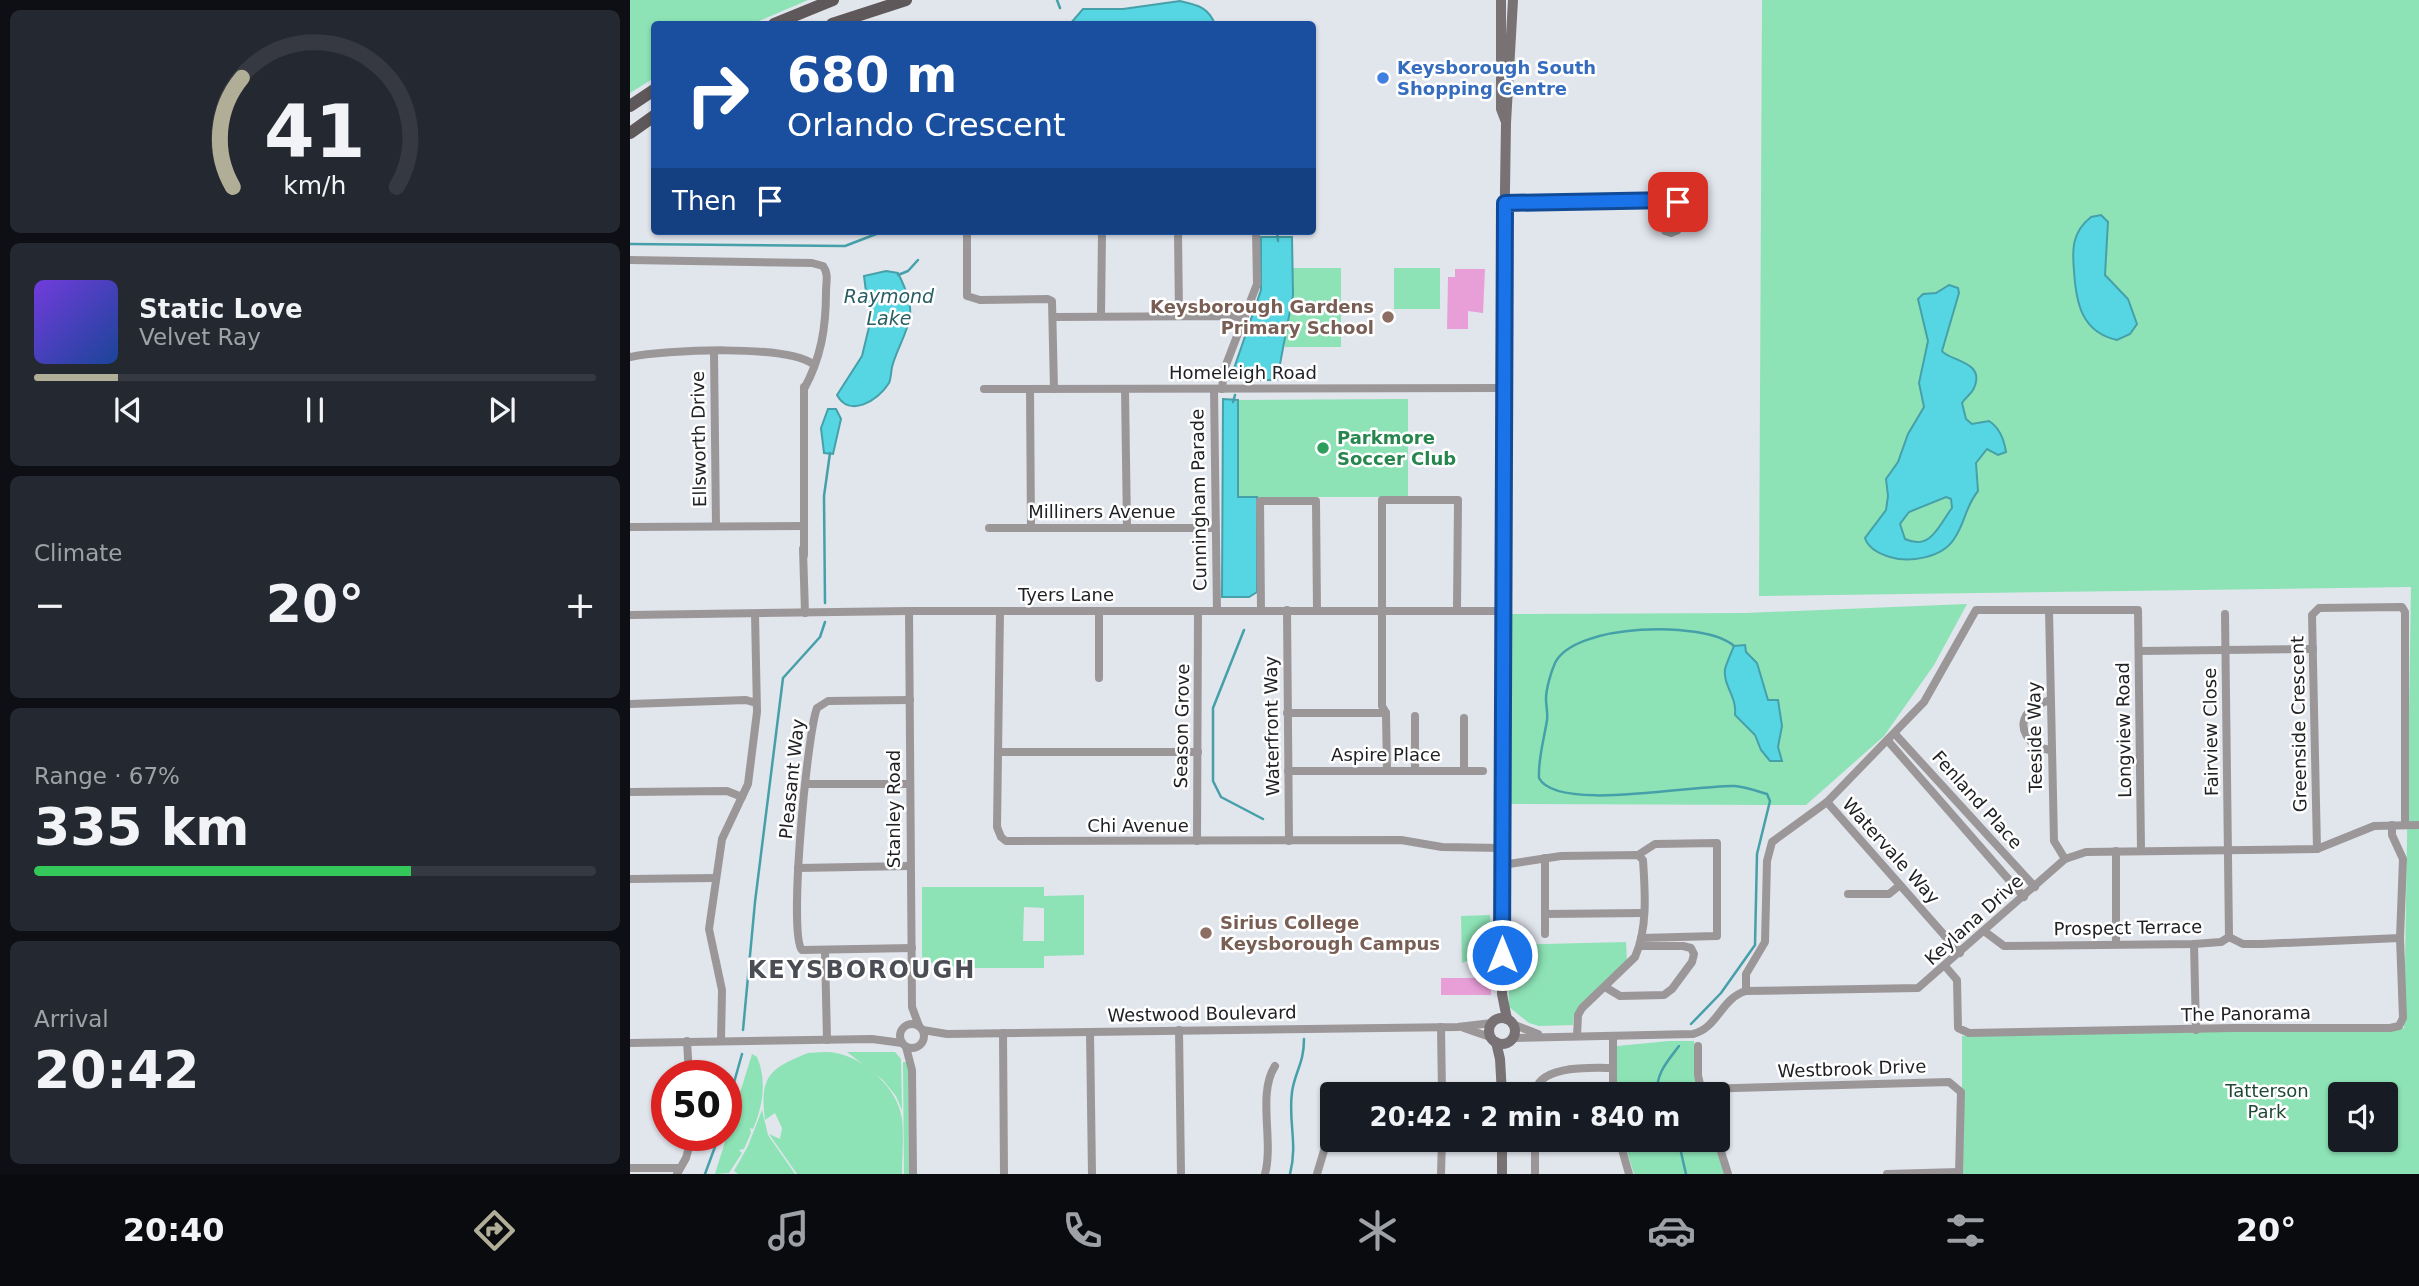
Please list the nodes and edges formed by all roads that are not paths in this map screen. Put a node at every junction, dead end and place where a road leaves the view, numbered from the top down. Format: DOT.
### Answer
graph roads {
  1 [pos="834,0"];
  2 [pos="906,0"];
  3 [pos="1501,0"];
  4 [pos="1514,0"];
  5 [pos="782,21"];
  6 [pos="841,21"];
  7 [pos="651,92"];
  8 [pos="630,106"];
  9 [pos="651,118"];
  10 [pos="1506,123"];
  11 [pos="630,133"];
  12 [pos="1650,201"];
  13 [pos="1505,203"];
  14 [pos="967,235"];
  15 [pos="1101,235"];
  16 [pos="1178,235"];
  17 [pos="1256,235"];
  18 [pos="630,260"];
  19 [pos="1179,315"];
  20 [pos="1101,316"];
  21 [pos="1054,317"];
  22 [pos="1245,318"];
  23 [pos="714,352"];
  24 [pos="630,355"];
  25 [pos="811,363"];
  26 [pos="1502,388"];
  27 [pos="984,389"];
  28 [pos="1030,389"];
  29 [pos="1054,389"];
  30 [pos="1125,389"];
  31 [pos="1218,389"];
  32 [pos="630,525"];
  33 [pos="801,525"];
  34 [pos="716,526"];
  35 [pos="989,528"];
  36 [pos="1031,528"];
  37 [pos="1126,528"];
  38 [pos="1215,528"];
  39 [pos="1457,609"];
  40 [pos="1261,610"];
  41 [pos="1287,610"];
  42 [pos="1317,610"];
  43 [pos="1382,610"];
  44 [pos="2049,610"];
  45 [pos="909,611"];
  46 [pos="1000,611"];
  47 [pos="1098,611"];
  48 [pos="1198,611"];
  49 [pos="1216,611"];
  50 [pos="1502,611"];
  51 [pos="805,613"];
  52 [pos="755,614"];
  53 [pos="2225,614"];
  54 [pos="630,615"];
  55 [pos="2313,649"];
  56 [pos="2226,650"];
  57 [pos="2139,651"];
  58 [pos="1099,678"];
  59 [pos="910,700"];
  60 [pos="2050,700"];
  61 [pos="753,703"];
  62 [pos="630,704"];
  63 [pos="1287,713"];
  64 [pos="1386,713"];
  65 [pos="1415,716"];
  66 [pos="1464,719"];
  67 [pos="1895,734"];
  68 [pos="1888,741"];
  69 [pos="2050,750"];
  70 [pos="999,752"];
  71 [pos="1198,752"];
  72 [pos="1288,771"];
  73 [pos="1387,771"];
  74 [pos="1415,771"];
  75 [pos="1464,771"];
  76 [pos="1483,772"];
  77 [pos="807,784"];
  78 [pos="909,784"];
  79 [pos="630,792"];
  80 [pos="742,797"];
  81 [pos="1827,802"];
  82 [pos="2392,825"];
  83 [pos="2405,825"];
  84 [pos="2419,825"];
  85 [pos="1197,841"];
  86 [pos="1289,841"];
  87 [pos="1502,848"];
  88 [pos="2317,849"];
  89 [pos="2141,850"];
  90 [pos="2229,850"];
  91 [pos="2116,851"];
  92 [pos="1638,855"];
  93 [pos="1545,858"];
  94 [pos="2065,859"];
  95 [pos="1502,865"];
  96 [pos="909,866"];
  97 [pos="798,867"];
  98 [pos="630,878"];
  99 [pos="715,878"];
  100 [pos="1900,885"];
  101 [pos="2035,887"];
  102 [pos="1848,894"];
  103 [pos="2024,897"];
  104 [pos="1644,913"];
  105 [pos="1546,914"];
  106 [pos="1984,931"];
  107 [pos="1545,934"];
  108 [pos="2229,937"];
  109 [pos="2400,938"];
  110 [pos="1641,942"];
  111 [pos="2116,944"];
  112 [pos="2194,944"];
  113 [pos="912,948"];
  114 [pos="825,951"];
  115 [pos="1960,953"];
  116 [pos="1945,966"];
  117 [pos="1605,987"];
  118 [pos="1746,991"];
  119 [pos="912,1007"];
  120 [pos="1501,1022"];
  121 [pos="1441,1027"];
  122 [pos="1458,1027"];
  123 [pos="904,1028"];
  124 [pos="921,1028"];
  125 [pos="1179,1030"];
  126 [pos="2196,1030"];
  127 [pos="1090,1032"];
  128 [pos="1003,1033"];
  129 [pos="947,1034"];
  130 [pos="1577,1036"];
  131 [pos="1613,1036"];
  132 [pos="1555,1037"];
  133 [pos="872,1039"];
  134 [pos="827,1040"];
  135 [pos="1493,1040"];
  136 [pos="1511,1040"];
  137 [pos="687,1041"];
  138 [pos="720,1041"];
  139 [pos="630,1043"];
  140 [pos="922,1044"];
  141 [pos="904,1045"];
  142 [pos="1698,1046"];
  143 [pos="688,1060"];
  144 [pos="1275,1066"];
  145 [pos="1613,1068"];
  146 [pos="912,1070"];
  147 [pos="1502,1080"];
  148 [pos="1441,1082"];
  149 [pos="1542,1082"];
  150 [pos="1613,1082"];
  151 [pos="1700,1082"];
  152 [pos="1730,1090"];
  153 [pos="688,1151"];
  154 [pos="1324,1152"];
  155 [pos="1442,1152"];
  156 [pos="1502,1152"];
  157 [pos="1535,1152"];
  158 [pos="1623,1152"];
  159 [pos="1721,1152"];
  160 [pos="630,1168"];
  161 [pos="677,1171"];
  162 [pos="1959,1173"];
  163 [pos="913,1174"];
  164 [pos="1004,1174"];
  165 [pos="1092,1174"];
  166 [pos="1181,1174"];
  167 [pos="1265,1174"];
  168 [pos="1317,1174"];
  169 [pos="1441,1174"];
  170 [pos="1502,1174"];
  171 [pos="1535,1174"];
  172 [pos="1629,1174"];
  173 [pos="1728,1174"];
  174 [pos="1887,1174"];
  1 -- 5 [label="main road"];
  2 -- 6 [label="main road"];
  3 -- 10 [label="main road"];
  4 -- 10 [label="main road"];
  7 -- 8 [label="main road"];
  9 -- 11 [label="main road"];
  10 -- 13 [label="main road"];
  12 -- 12 [label="street"];
  12 -- 13 [label="street"];
  13 -- 26 [label="main road"];
  14 -- 21 [label="street"];
  15 -- 20 [label="street"];
  16 -- 19 [label="street"];
  17 -- 22 [label="street, Cunningham Parade"];
  18 -- 25 [label="street"];
  19 -- 20 [label="street"];
  19 -- 22 [label="street"];
  20 -- 21 [label="street"];
  21 -- 29 [label="street"];
  22 -- 31 [label="street, Cunningham Parade"];
  23 -- 24 [label="street"];
  23 -- 25 [label="street"];
  23 -- 34 [label="street, Ellsworth Drive"];
  25 -- 33 [label="street"];
  26 -- 31 [label="street, Homeleigh Road"];
  26 -- 50 [label="main road"];
  27 -- 28 [label="street, Homeleigh Road"];
  28 -- 29 [label="street, Homeleigh Road"];
  28 -- 36 [label="street"];
  29 -- 30 [label="street, Homeleigh Road"];
  30 -- 31 [label="street, Homeleigh Road"];
  30 -- 37 [label="street"];
  31 -- 38 [label="street, Cunningham Parade"];
  32 -- 34 [label="street"];
  33 -- 34 [label="street"];
  33 -- 51 [label="street"];
  35 -- 36 [label="street, Milliners Avenue"];
  36 -- 37 [label="street, Milliners Avenue"];
  37 -- 38 [label="street, Milliners Avenue"];
  38 -- 49 [label="street, Cunningham Parade"];
  39 -- 43 [label="street, Tyers Lane"];
  39 -- 43 [label="street"];
  39 -- 50 [label="street, Tyers Lane"];
  40 -- 41 [label="street, Tyers Lane"];
  40 -- 42 [label="street"];
  40 -- 49 [label="street, Tyers Lane"];
  41 -- 42 [label="street, Tyers Lane"];
  41 -- 63 [label="street, Waterfront Way"];
  42 -- 43 [label="street, Tyers Lane"];
  43 -- 64 [label="street"];
  44 -- 57 [label="street, Longview Road"];
  44 -- 60 [label="street, Teeside Way"];
  44 -- 67 [label="street"];
  45 -- 46 [label="street, Tyers Lane"];
  45 -- 51 [label="street, Tyers Lane"];
  45 -- 59 [label="street, Stanley Road"];
  46 -- 47 [label="street, Tyers Lane"];
  46 -- 70 [label="street, Chi Avenue"];
  47 -- 48 [label="street, Tyers Lane"];
  47 -- 58 [label="street"];
  48 -- 49 [label="street, Tyers Lane"];
  48 -- 71 [label="street, Season Grove"];
  50 -- 87 [label="main road"];
  51 -- 52 [label="street, Tyers Lane"];
  52 -- 54 [label="street, Tyers Lane"];
  52 -- 61 [label="street"];
  53 -- 56 [label="street, Fairview Close"];
  55 -- 56 [label="street"];
  55 -- 83 [label="street, Greenside Crescent"];
  55 -- 88 [label="street, Greenside Crescent"];
  56 -- 57 [label="street"];
  56 -- 90 [label="street, Fairview Close"];
  57 -- 89 [label="street, Longview Road"];
  59 -- 77 [label="street, Pleasant Way"];
  59 -- 78 [label="street, Stanley Road"];
  60 -- 69 [label="street, Teeside Way"];
  60 -- 69 [label="street"];
  61 -- 62 [label="street"];
  61 -- 80 [label="street"];
  63 -- 64 [label="street"];
  63 -- 72 [label="street, Waterfront Way"];
  64 -- 73 [label="street"];
  65 -- 74 [label="street"];
  66 -- 75 [label="street"];
  67 -- 68 [label="street"];
  67 -- 101 [label="street, Fenland Place"];
  68 -- 81 [label="street"];
  68 -- 103 [label="street, Fenland Place"];
  69 -- 94 [label="street, Teeside Way"];
  70 -- 71 [label="street"];
  70 -- 85 [label="street, Chi Avenue"];
  71 -- 85 [label="street, Season Grove"];
  72 -- 73 [label="street, Aspire Place"];
  72 -- 86 [label="street, Waterfront Way"];
  73 -- 74 [label="street, Aspire Place"];
  74 -- 75 [label="street, Aspire Place"];
  75 -- 76 [label="street, Aspire Place"];
  77 -- 78 [label="street"];
  77 -- 97 [label="street, Pleasant Way"];
  78 -- 96 [label="street, Stanley Road"];
  79 -- 80 [label="street"];
  80 -- 99 [label="street"];
  81 -- 100 [label="street, Watervale Way"];
  81 -- 118 [label="street"];
  82 -- 83 [label="street"];
  82 -- 88 [label="street"];
  82 -- 109 [label="street, The Panorama"];
  83 -- 84 [label="street"];
  85 -- 86 [label="street, Chi Avenue"];
  86 -- 87 [label="street, Chi Avenue"];
  87 -- 95 [label="main road"];
  88 -- 90 [label="street"];
  89 -- 90 [label="street"];
  89 -- 91 [label="street"];
  90 -- 108 [label="street, Fairview Close"];
  91 -- 94 [label="street"];
  91 -- 111 [label="street"];
  92 -- 93 [label="street"];
  92 -- 104 [label="street"];
  92 -- 110 [label="street"];
  93 -- 95 [label="street"];
  93 -- 105 [label="street"];
  94 -- 101 [label="street, Keylana Drive"];
  95 -- 120 [label="main road"];
  96 -- 97 [label="street"];
  96 -- 113 [label="street, Stanley Road"];
  97 -- 114 [label="street, Pleasant Way"];
  98 -- 99 [label="street"];
  99 -- 138 [label="street"];
  100 -- 102 [label="street"];
  100 -- 115 [label="street, Watervale Way"];
  101 -- 103 [label="street, Keylana Drive"];
  103 -- 106 [label="street, Keylana Drive"];
  104 -- 105 [label="street"];
  104 -- 110 [label="street"];
  105 -- 107 [label="street"];
  106 -- 111 [label="street, Prospect Terrace"];
  106 -- 115 [label="street, Keylana Drive"];
  108 -- 109 [label="street, Prospect Terrace"];
  108 -- 112 [label="street, Prospect Terrace"];
  109 -- 126 [label="street, The Panorama"];
  110 -- 117 [label="street"];
  110 -- 117 [label="street"];
  111 -- 112 [label="street, Prospect Terrace"];
  112 -- 126 [label="street"];
  113 -- 114 [label="street"];
  113 -- 119 [label="street, Stanley Road"];
  114 -- 134 [label="street"];
  115 -- 116 [label="street, Keylana Drive"];
  116 -- 118 [label="street, Keylana Drive"];
  116 -- 126 [label="street, The Panorama"];
  117 -- 130 [label="street"];
  118 -- 131 [label="street"];
  119 -- 123 [label="street, Stanley Road"];
  119 -- 124 [label="street, Stanley Road"];
  120 -- 122 [label="street, Westwood Boulevard"];
  120 -- 132 [label="street"];
  120 -- 135 [label="main road"];
  120 -- 136 [label="main road"];
  121 -- 122 [label="street, Westwood Boulevard"];
  121 -- 125 [label="street, Westwood Boulevard"];
  121 -- 148 [label="street"];
  122 -- 135 [label="street, Westwood Boulevard"];
  123 -- 124 [label="street, Westwood Boulevard"];
  123 -- 133 [label="street"];
  123 -- 141 [label="street, Stanley Road"];
  124 -- 129 [label="street, Westwood Boulevard"];
  124 -- 140 [label="street"];
  125 -- 127 [label="street, Westwood Boulevard"];
  125 -- 166 [label="street"];
  127 -- 128 [label="street, Westwood Boulevard"];
  127 -- 165 [label="street"];
  128 -- 129 [label="street, Westwood Boulevard"];
  128 -- 164 [label="street"];
  129 -- 140 [label="street, Westwood Boulevard"];
  130 -- 131 [label="street"];
  130 -- 132 [label="street"];
  131 -- 145 [label="street"];
  132 -- 136 [label="street"];
  133 -- 134 [label="street"];
  133 -- 141 [label="street"];
  134 -- 138 [label="street"];
  135 -- 136 [label="main road"];
  135 -- 147 [label="main road"];
  136 -- 147 [label="main road"];
  137 -- 138 [label="street"];
  137 -- 139 [label="street"];
  137 -- 143 [label="street"];
  140 -- 141 [label="street, Westwood Boulevard"];
  140 -- 146 [label="street"];
  141 -- 146 [label="street"];
  142 -- 151 [label="street"];
  144 -- 167 [label="street"];
  145 -- 149 [label="street"];
  145 -- 150 [label="street"];
  146 -- 163 [label="street"];
  152 -- 162 [label="street, Westbrook Drive"];
  153 -- 161 [label="street"];
  154 -- 168 [label="street"];
  155 -- 169 [label="street"];
  156 -- 170 [label="main road"];
  157 -- 171 [label="street"];
  158 -- 172 [label="street"];
  159 -- 173 [label="street"];
  160 -- 161 [label="street"];
  162 -- 174 [label="street"];
}
